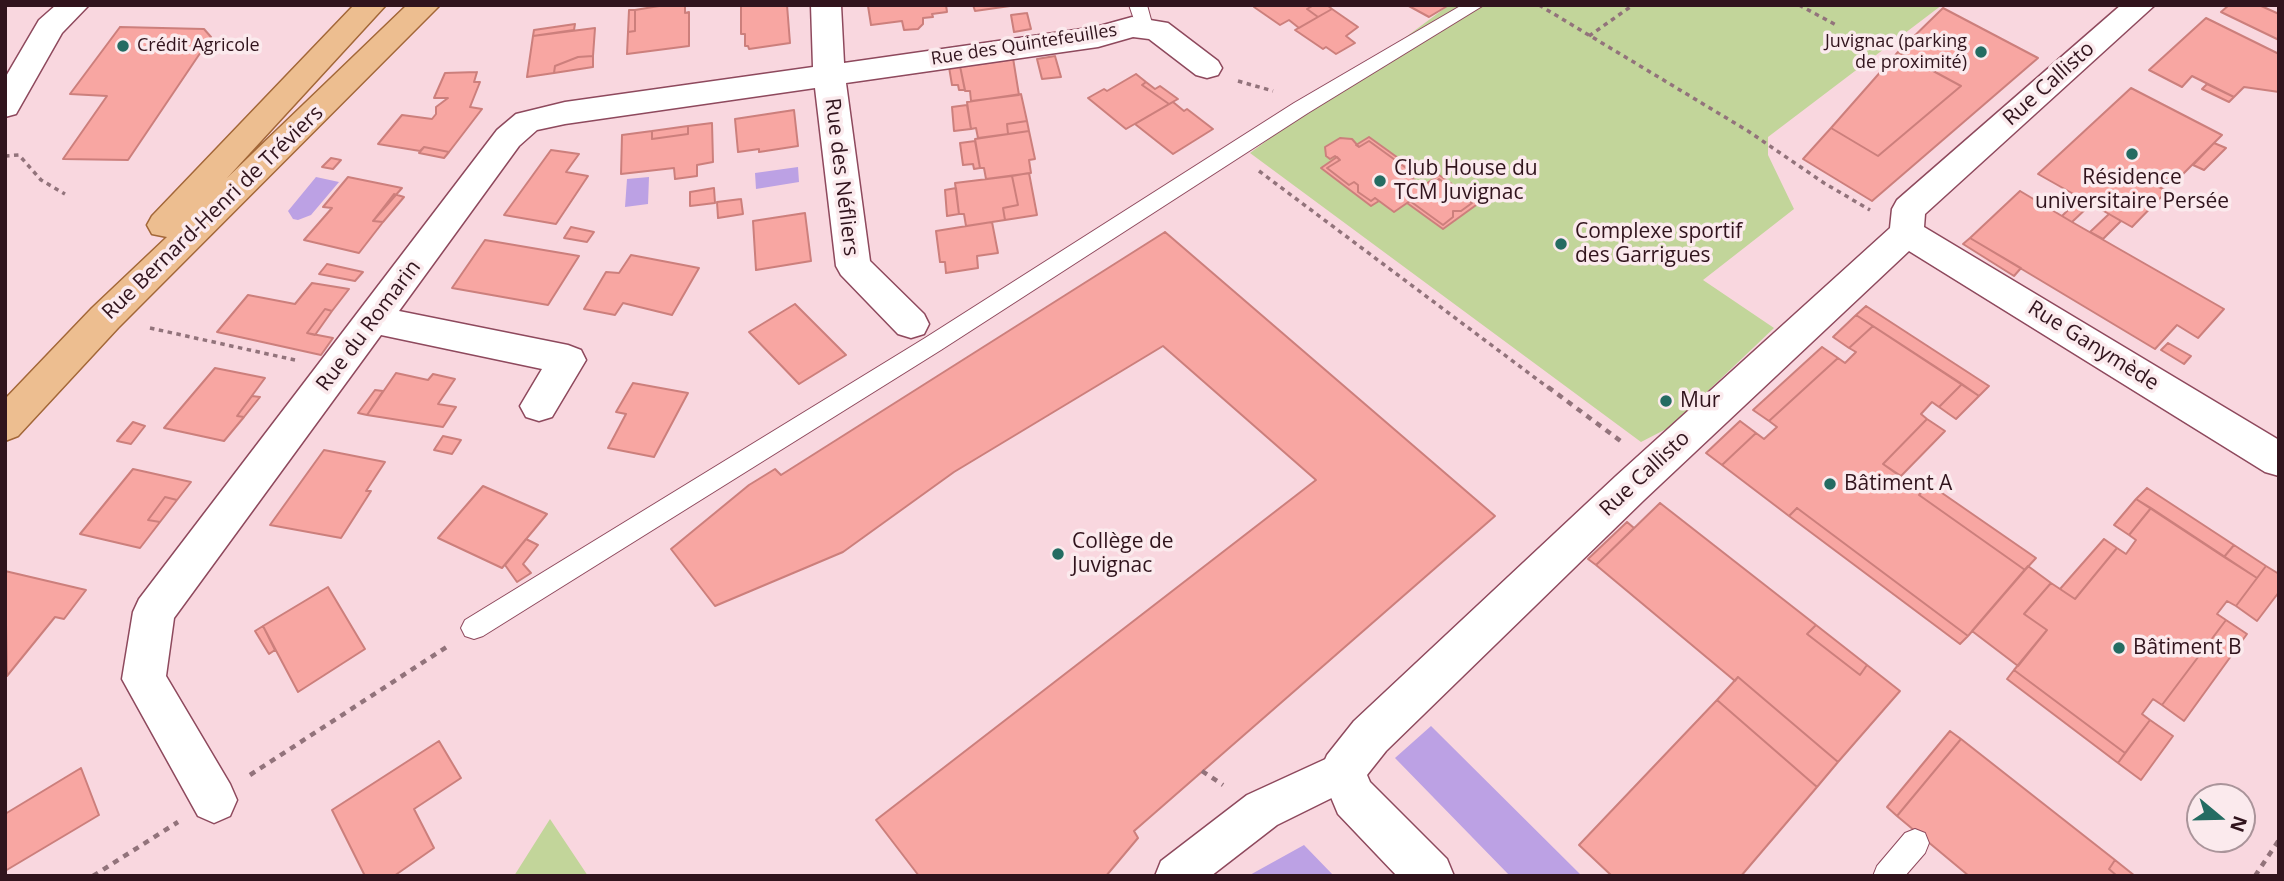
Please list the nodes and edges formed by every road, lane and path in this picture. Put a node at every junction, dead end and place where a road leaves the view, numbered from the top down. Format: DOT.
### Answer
graph roads {
  1 [pos="74,5"];
  2 [pos="371,5"];
  3 [pos="425,5"];
  4 [pos="825,5"];
  5 [pos="1475,5"];
  6 [pos="1539,5"];
  7 [pos="1633,5"];
  8 [pos="1799,5"];
  9 [pos="2140,5"];
  10 [pos="1141,16"];
  11 [pos="1838,26"];
  12 [pos="1589,36"];
  13 [pos="1207,68"];
  14 [pos="829,75"];
  15 [pos="5,106"];
  16 [pos="1301,108"];
  17 [pos="1232,152"];
  18 [pos="5,156"];
  19 [pos="65,194"];
  20 [pos="1906,233"];
  21 [pos="105,318"];
  22 [pos="374,320"];
  23 [pos="911,324"];
  24 [pos="337,369"];
  25 [pos="5,393"];
  26 [pos="539,406"];
  27 [pos="5,425"];
  28 [pos="2279,460"];
  29 [pos="1654,466"];
  30 [pos="474,628"];
  31 [pos="1343,771"];
  32 [pos="214,800"];
  33 [pos="2279,840"];
  34 [pos="1915,843"];
  35 [pos="93,876"];
  36 [pos="1176,876"];
  37 [pos="1430,876"];
  38 [pos="1887,876"];
  39 [pos="2255,876"];
  1 -- 15 [label="street"];
  2 -- 25 [label="main road, Rue Bernard-Henri de Tréviers"];
  3 -- 21 [label="main road, Rue Bernard-Henri de Tréviers"];
  4 -- 14 [label="street, Rue des Néfliers"];
  5 -- 16 [label="lane"];
  6 -- 12 [label="path"];
  7 -- 12 [label="path"];
  8 -- 11 [label="path"];
  9 -- 20 [label="street, Rue Callisto"];
  10 -- 13 [label="street, Rue des Quintefeuilles"];
  10 -- 14 [label="street, Rue des Quintefeuilles"];
  12 -- 20 [label="path"];
  13 -- 16 [label="path"];
  14 -- 22 [label="street, Rue du Romarin"];
  14 -- 23 [label="street, Rue des Néfliers"];
  16 -- 17 [label="lane"];
  17 -- 29 [label="path"];
  17 -- 30 [label="lane"];
  18 -- 19 [label="path"];
  20 -- 28 [label="street, Rue Ganymède"];
  20 -- 29 [label="street, Rue Callisto"];
  21 -- 24 [label="path"];
  21 -- 27 [label="main road, Rue Bernard-Henri de Tréviers"];
  22 -- 24 [label="street, Rue du Romarin"];
  22 -- 26 [label="street"];
  24 -- 32 [label="street, Rue du Romarin"];
  29 -- 31 [label="street, Rue Callisto"];
  30 -- 32 [label="path"];
  31 -- 36 [label="street"];
  31 -- 37 [label="street"];
  32 -- 35 [label="path"];
  33 -- 39 [label="path"];
  34 -- 38 [label="lane"];
}
